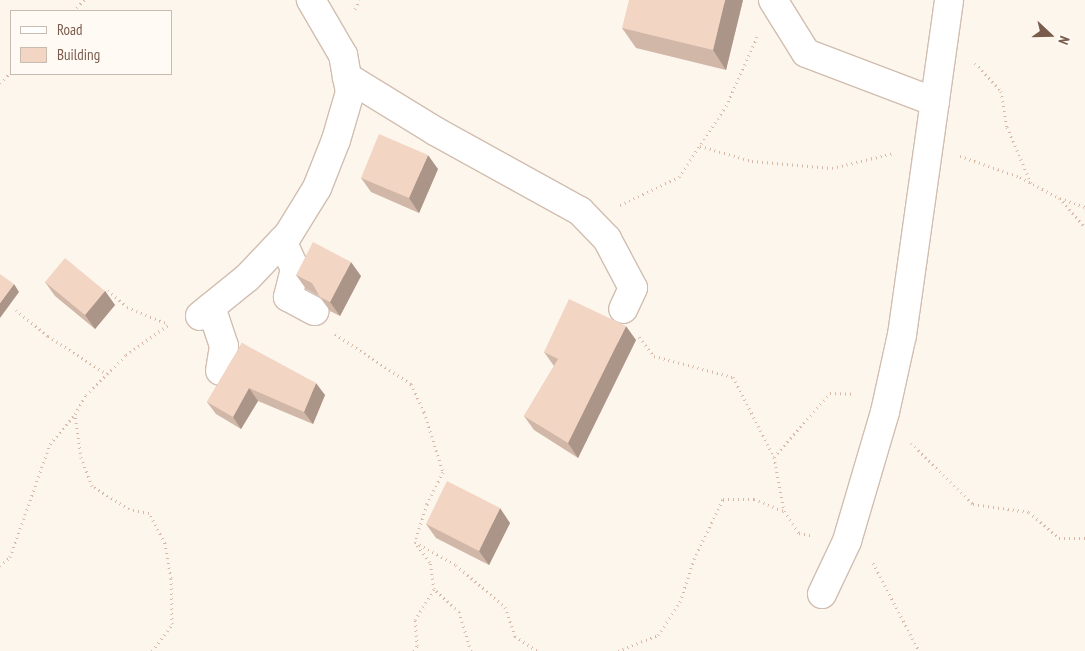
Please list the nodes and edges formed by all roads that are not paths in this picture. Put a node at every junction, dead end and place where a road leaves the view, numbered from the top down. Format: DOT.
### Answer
graph roads {
  1 [pos="311,0"];
  2 [pos="773,0"];
  3 [pos="949,0"];
  4 [pos="347,77"];
  5 [pos="935,102"];
  6 [pos="282,241"];
  7 [pos="623,309"];
  8 [pos="314,311"];
  9 [pos="220,371"];
  10 [pos="822,594"];
  1 -- 4 [label="street"];
  2 -- 5 [label="street"];
  3 -- 5 [label="street"];
  4 -- 6 [label="street"];
  4 -- 7 [label="street"];
  5 -- 10 [label="street"];
  6 -- 8 [label="street"];
  6 -- 9 [label="street"];
}
